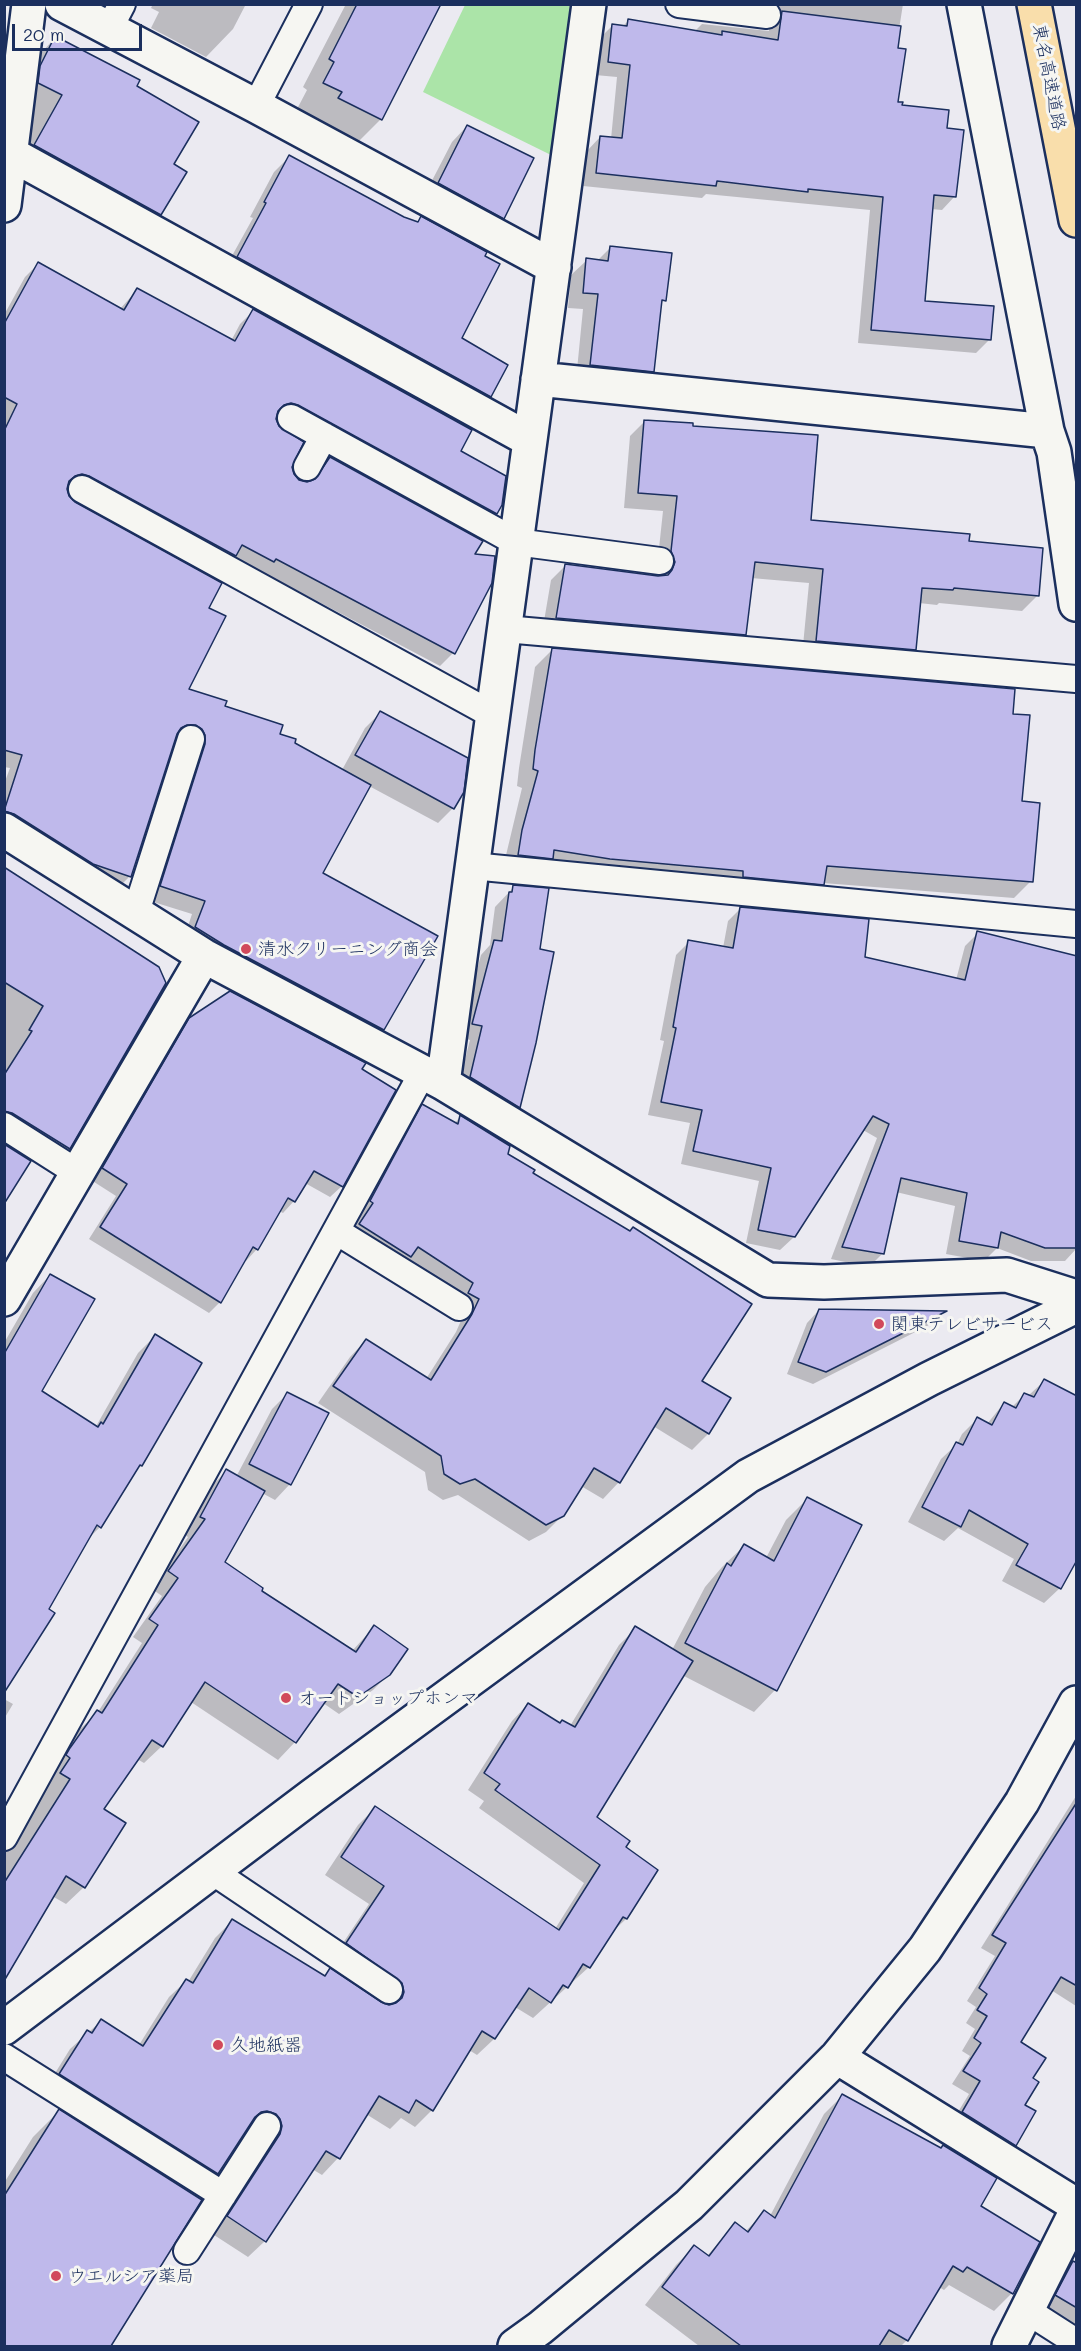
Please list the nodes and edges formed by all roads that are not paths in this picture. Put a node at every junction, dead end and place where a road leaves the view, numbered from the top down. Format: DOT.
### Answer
graph roads {
  1 [pos="30,4"];
  2 [pos="62,4"];
  3 [pos="309,4"];
  4 [pos="589,4"];
  5 [pos="679,4"];
  6 [pos="964,4"];
  7 [pos="1035,4"];
  8 [pos="767,15"];
  9 [pos="115,17"];
  10 [pos="256,106"];
  11 [pos="11,154"];
  12 [pos="4,205"];
  13 [pos="1077,220"];
  14 [pos="554,267"];
  15 [pos="538,380"];
  16 [pos="291,418"];
  17 [pos="324,436"];
  18 [pos="530,440"];
  19 [pos="1059,444"];
  20 [pos="306,467"];
  21 [pos="82,489"];
  22 [pos="516,542"];
  23 [pos="660,561"];
  24 [pos="1077,604"];
  25 [pos="505,629"];
  26 [pos="1077,679"];
  27 [pos="493,715"];
  28 [pos="191,739"];
  29 [pos="4,830"];
  30 [pos="472,866"];
  31 [pos="136,912"];
  32 [pos="1077,924"];
  33 [pos="204,956"];
  34 [pos="433,1078"];
  35 [pos="4,1126"];
  36 [pos="78,1173"];
  37 [pos="336,1231"];
  38 [pos="1077,1297"];
  39 [pos="4,1299"];
  40 [pos="1077,1306"];
  41 [pos="459,1307"];
  42 [pos="1077,1703"];
  43 [pos="4,1837"];
  44 [pos="212,1871"];
  45 [pos="389,1990"];
  46 [pos="4,2028"];
  47 [pos="4,2057"];
  48 [pos="837,2057"];
  49 [pos="267,2126"];
  50 [pos="223,2195"];
  51 [pos="1077,2205"];
  52 [pos="1077,2212"];
  53 [pos="187,2251"];
  54 [pos="1026,2310"];
  55 [pos="1077,2342"];
  56 [pos="515,2346"];
  57 [pos="1009,2346"];
  1 -- 11 [label="street"];
  2 -- 9 [label="street"];
  3 -- 10 [label="lane"];
  4 -- 14 [label="street"];
  5 -- 8 [label="lane"];
  6 -- 19 [label="street"];
  7 -- 13 [label="highway, 東名高速道路"];
  9 -- 10 [label="street"];
  10 -- 14 [label="street"];
  11 -- 12 [label="street"];
  11 -- 18 [label="street"];
  14 -- 15 [label="street"];
  15 -- 18 [label="street"];
  15 -- 19 [label="street"];
  16 -- 17 [label="lane"];
  17 -- 20 [label="lane"];
  17 -- 22 [label="lane"];
  18 -- 22 [label="street"];
  19 -- 24 [label="street"];
  21 -- 27 [label="lane"];
  22 -- 23 [label="lane"];
  22 -- 25 [label="street"];
  25 -- 26 [label="lane"];
  25 -- 27 [label="street"];
  27 -- 30 [label="street"];
  28 -- 31 [label="lane"];
  29 -- 31 [label="street"];
  30 -- 32 [label="lane"];
  30 -- 34 [label="street"];
  31 -- 33 [label="street"];
  33 -- 34 [label="street"];
  33 -- 36 [label="street"];
  34 -- 37 [label="lane"];
  34 -- 38 [label="street"];
  35 -- 36 [label="lane"];
  36 -- 39 [label="street"];
  37 -- 41 [label="lane"];
  37 -- 43 [label="lane"];
  40 -- 44 [label="street"];
  42 -- 48 [label="street"];
  44 -- 45 [label="lane"];
  44 -- 46 [label="street"];
  47 -- 50 [label="lane"];
  48 -- 51 [label="street"];
  48 -- 56 [label="street"];
  49 -- 50 [label="lane"];
  50 -- 53 [label="lane"];
  52 -- 54 [label="street"];
  54 -- 55 [label="lane"];
  54 -- 57 [label="street"];
}
